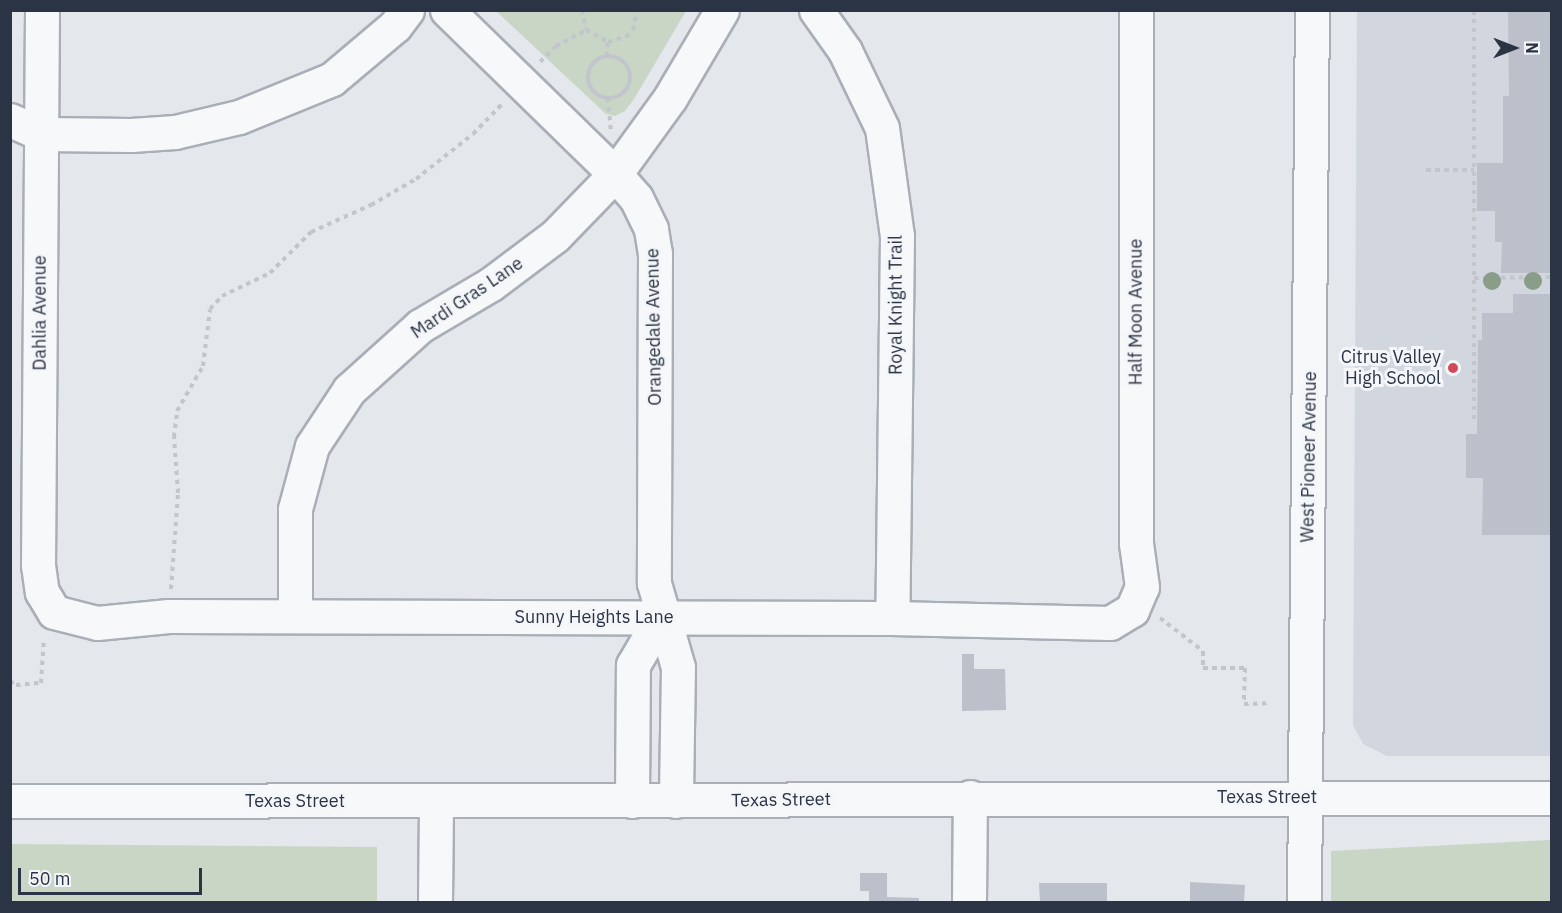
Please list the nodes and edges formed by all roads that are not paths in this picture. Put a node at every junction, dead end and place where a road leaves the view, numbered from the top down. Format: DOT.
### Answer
graph roads {
  1 [pos="42,10"];
  2 [pos="407,10"];
  3 [pos="447,10"];
  4 [pos="722,10"];
  5 [pos="816,10"];
  6 [pos="1136,10"];
  7 [pos="1312,10"];
  8 [pos="10,120"];
  9 [pos="42,134"];
  10 [pos="10,147"];
  11 [pos="615,174"];
  12 [pos="1132,610"];
  13 [pos="54,612"];
  14 [pos="295,616"];
  15 [pos="661,617"];
  16 [pos="892,618"];
  17 [pos="1306,796"];
  18 [pos="970,797"];
  19 [pos="1551,798"];
  20 [pos="10,801"];
  21 [pos="632,801"];
  22 [pos="676,801"];
  23 [pos="436,802"];
  24 [pos="435,903"];
  25 [pos="969,903"];
  26 [pos="1304,903"];
  1 -- 9 [label="street, Dahlia Avenue"];
  2 -- 9 [label="street"];
  3 -- 11 [label="street, Orangedale Avenue"];
  4 -- 11 [label="street, Mardi Gras Lane"];
  5 -- 16 [label="street, Royal Knight Trail"];
  6 -- 12 [label="street, Half Moon Avenue"];
  7 -- 17 [label="street, West Pioneer Avenue"];
  8 -- 9 [label="street"];
  9 -- 10 [label="street"];
  9 -- 13 [label="street, Dahlia Avenue"];
  11 -- 14 [label="street, Mardi Gras Lane"];
  11 -- 15 [label="street, Orangedale Avenue"];
  12 -- 16 [label="street, Sunny Heights Lane"];
  13 -- 14 [label="street, Sunny Heights Lane"];
  14 -- 15 [label="street, Sunny Heights Lane"];
  15 -- 16 [label="street, Sunny Heights Lane"];
  15 -- 21 [label="street"];
  15 -- 22 [label="street, Orangedale Avenue"];
  17 -- 18 [label="street, Texas Street"];
  17 -- 19 [label="street, Texas Street"];
  17 -- 26 [label="street, West Pioneer Avenue"];
  18 -- 22 [label="street, Texas Street"];
  18 -- 25 [label="street"];
  20 -- 23 [label="street, Texas Street"];
  21 -- 22 [label="street, Texas Street"];
  21 -- 23 [label="street, Texas Street"];
  23 -- 24 [label="street"];
}
